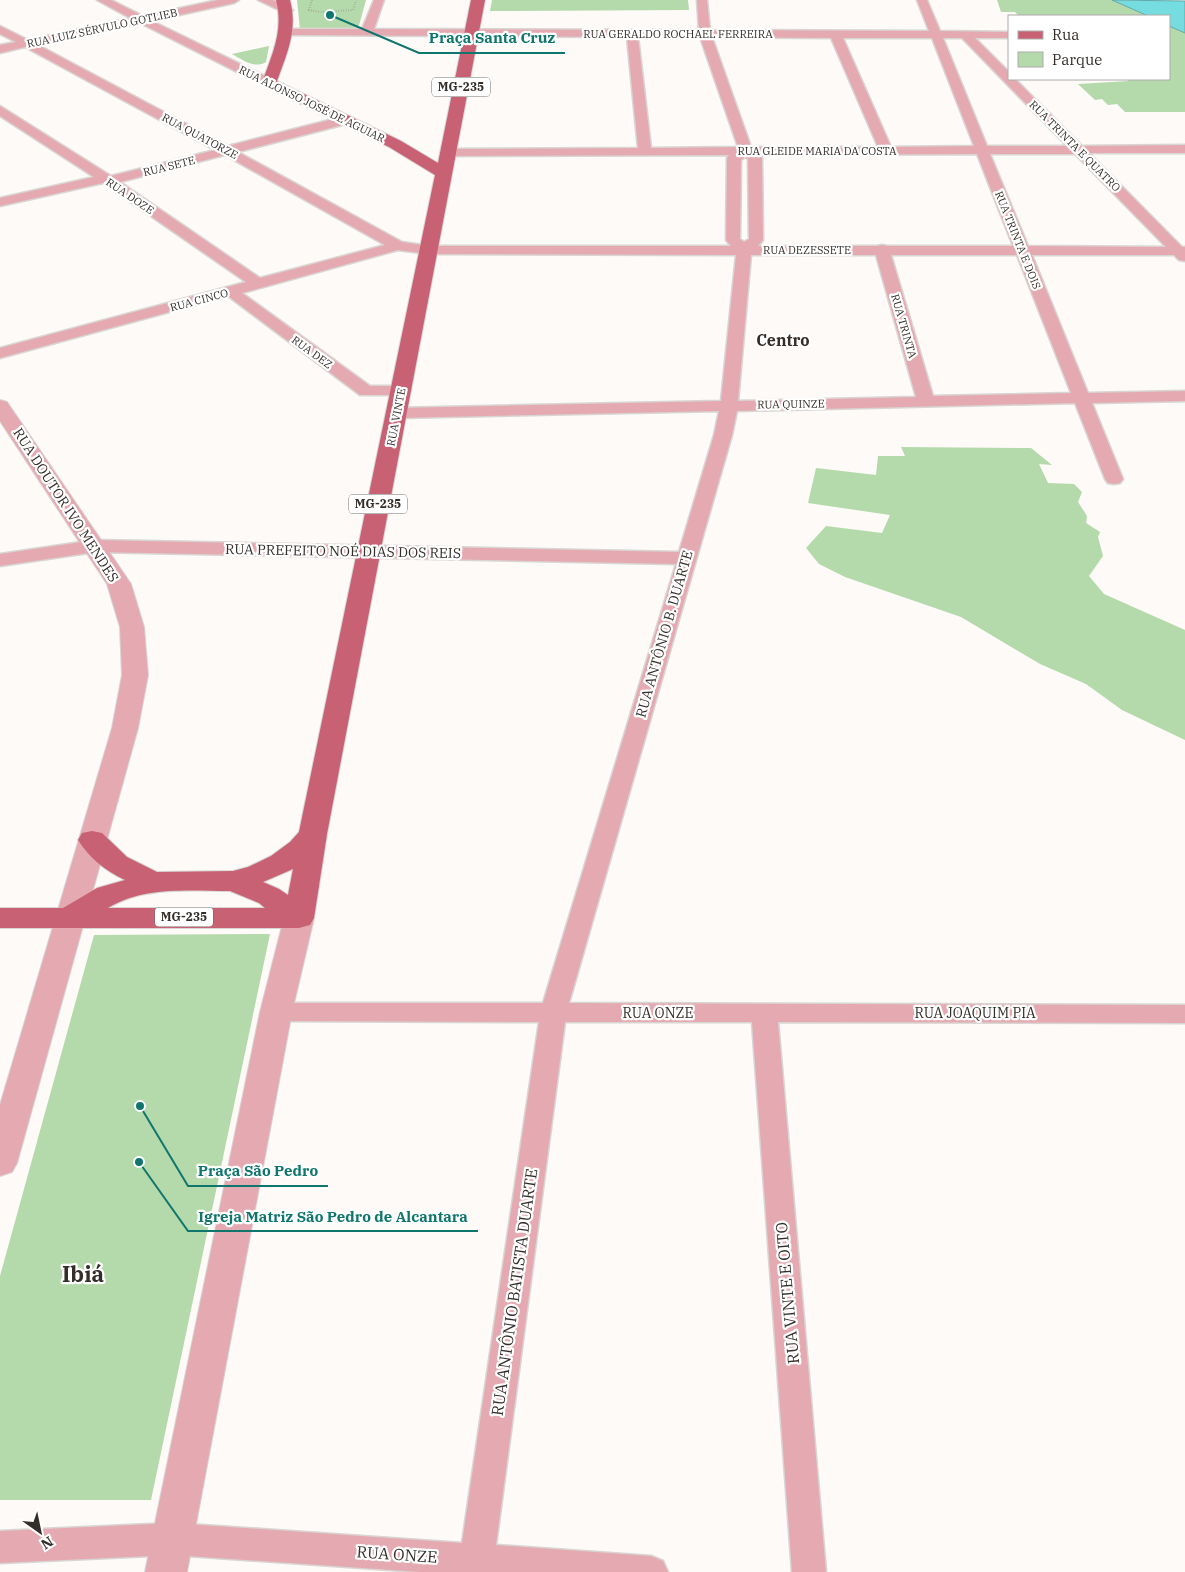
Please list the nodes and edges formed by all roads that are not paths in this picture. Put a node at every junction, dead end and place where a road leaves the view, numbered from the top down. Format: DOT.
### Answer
graph roads {
  1 [pos="102,0"];
  2 [pos="234,0"];
  3 [pos="263,0"];
  4 [pos="379,0"];
  5 [pos="478,0"];
  6 [pos="702,0"];
  7 [pos="922,0"];
  8 [pos="285,5"];
  9 [pos="140,20"];
  10 [pos="0,28"];
  11 [pos="288,32"];
  12 [pos="367,32"];
  13 [pos="471,33"];
  14 [pos="632,34"];
  15 [pos="705,34"];
  16 [pos="836,35"];
  17 [pos="936,35"];
  18 [pos="965,35"];
  19 [pos="1008,35"];
  20 [pos="27,44"];
  21 [pos="0,49"];
  22 [pos="267,63"];
  23 [pos="229,64"];
  24 [pos="1008,78"];
  25 [pos="1010,80"];
  26 [pos="269,83"];
  27 [pos="0,110"];
  28 [pos="345,120"];
  29 [pos="1078,149"];
  30 [pos="1185,149"];
  31 [pos="886,150"];
  32 [pos="982,150"];
  33 [pos="746,151"];
  34 [pos="229,152"];
  35 [pos="645,152"];
  36 [pos="447,164"];
  37 [pos="107,180"];
  38 [pos="0,202"];
  39 [pos="398,246"];
  40 [pos="882,249"];
  41 [pos="429,250"];
  42 [pos="744,250"];
  43 [pos="1022,250"];
  44 [pos="1183,253"];
  45 [pos="258,284"];
  46 [pos="230,291"];
  47 [pos="0,353"];
  48 [pos="401,390"];
  49 [pos="1185,396"];
  50 [pos="1082,398"];
  51 [pos="926,402"];
  52 [pos="0,406"];
  53 [pos="729,406"];
  54 [pos="396,413"];
  55 [pos="1114,480"];
  56 [pos="95,546"];
  57 [pos="368,552"];
  58 [pos="687,558"];
  59 [pos="0,560"];
  60 [pos="313,834"];
  61 [pos="92,840"];
  62 [pos="233,881"];
  63 [pos="152,882"];
  64 [pos="192,882"];
  65 [pos="70,917"];
  66 [pos="185,917"];
  67 [pos="0,918"];
  68 [pos="298,918"];
  69 [pos="276,1012"];
  70 [pos="553,1013"];
  71 [pos="764,1013"];
  72 [pos="1185,1014"];
  73 [pos="0,1163"];
  74 [pos="0,1547"];
  75 [pos="170,1555"];
  76 [pos="476,1566"];
  77 [pos="651,1572"];
  78 [pos="809,1572"];
  1 -- 9 [label="street, RUA ALONSO JOSÉ DE AGUIAR"];
  2 -- 9 [label="street, RUA LUIZ SÉRVULO GOTLIEB"];
  3 -- 8 [label="street"];
  4 -- 12 [label="street"];
  5 -- 13 [label="main road, RUA VINTE / MG-235"];
  6 -- 15 [label="street, RUA ANTÔNIO B. DUARTE"];
  7 -- 17 [label="street, RUA TRINTA E DOIS"];
  8 -- 11 [label="main road"];
  9 -- 20 [label="street, RUA LUIZ SÉRVULO GOTLIEB"];
  9 -- 23 [label="street, RUA ALONSO JOSÉ DE AGUIAR"];
  10 -- 20 [label="street, RUA QUATORZE"];
  11 -- 12 [label="street, RUA GERALDO ROCHAEL FERREIRA"];
  11 -- 22 [label="main road"];
  12 -- 13 [label="street, RUA GERALDO ROCHAEL FERREIRA"];
  13 -- 14 [label="street, RUA GERALDO ROCHAEL FERREIRA"];
  13 -- 36 [label="main road, RUA VINTE / MG-235"];
  14 -- 15 [label="street, RUA GERALDO ROCHAEL FERREIRA"];
  14 -- 35 [label="street"];
  15 -- 16 [label="street, RUA GERALDO ROCHAEL FERREIRA"];
  15 -- 33 [label="street, RUA ANTÔNIO B. DUARTE"];
  16 -- 17 [label="street, RUA GERALDO ROCHAEL FERREIRA"];
  16 -- 31 [label="street"];
  17 -- 18 [label="street, RUA GERALDO ROCHAEL FERREIRA"];
  17 -- 32 [label="street, RUA TRINTA E DOIS"];
  18 -- 19 [label="street, RUA GERALDO ROCHAEL FERREIRA"];
  18 -- 24 [label="street, RUA TRINTA E QUATRO"];
  20 -- 21 [label="street, RUA LUIZ SÉRVULO GOTLIEB"];
  20 -- 34 [label="street, RUA QUATORZE"];
  22 -- 23 [label="street, RUA ALONSO JOSÉ DE AGUIAR"];
  22 -- 26 [label="main road"];
  23 -- 26 [label="street, RUA ALONSO JOSÉ DE AGUIAR"];
  25 -- 29 [label="street, RUA TRINTA E QUATRO"];
  26 -- 28 [label="main road, RUA ALONSO JOSÉ DE AGUIAR"];
  27 -- 37 [label="street, RUA DOZE"];
  28 -- 34 [label="street, RUA SETE"];
  28 -- 36 [label="main road, RUA ALONSO JOSÉ DE AGUIAR"];
  29 -- 30 [label="street, RUA GLEIDE MARIA DA COSTA"];
  29 -- 32 [label="street, RUA GLEIDE MARIA DA COSTA"];
  29 -- 44 [label="street, RUA TRINTA E QUATRO"];
  31 -- 32 [label="street, RUA GLEIDE MARIA DA COSTA"];
  31 -- 33 [label="street, RUA GLEIDE MARIA DA COSTA"];
  32 -- 43 [label="street, RUA TRINTA E DOIS"];
  33 -- 35 [label="street, RUA GLEIDE MARIA DA COSTA"];
  33 -- 42 [label="street, RUA ANTÔNIO B. DUARTE"];
  33 -- 42 [label="street"];
  34 -- 37 [label="street, RUA SETE"];
  34 -- 39 [label="street, RUA QUATORZE"];
  35 -- 36 [label="street, RUA GLEIDE MARIA DA COSTA"];
  36 -- 41 [label="main road, RUA VINTE / MG-235"];
  37 -- 38 [label="street, RUA SETE"];
  37 -- 45 [label="street, RUA DOZE"];
  39 -- 41 [label="street, RUA DEZESSETE"];
  39 -- 45 [label="street, RUA CINCO"];
  40 -- 42 [label="street, RUA DEZESSETE"];
  40 -- 43 [label="street, RUA DEZESSETE"];
  40 -- 51 [label="street, RUA TRINTA"];
  41 -- 42 [label="street, RUA DEZESSETE"];
  41 -- 48 [label="main road, RUA VINTE / MG-235"];
  42 -- 53 [label="street, RUA ANTÔNIO B. DUARTE"];
  43 -- 44 [label="street, RUA DEZESSETE"];
  43 -- 50 [label="street, RUA TRINTA E DOIS"];
  45 -- 46 [label="street, RUA CINCO"];
  46 -- 47 [label="street, RUA CINCO"];
  46 -- 48 [label="street, RUA DEZ"];
  48 -- 54 [label="main road, RUA VINTE / MG-235"];
  49 -- 50 [label="street, RUA QUINZE"];
  50 -- 51 [label="street, RUA QUINZE"];
  50 -- 55 [label="street, RUA TRINTA E DOIS"];
  51 -- 53 [label="street, RUA QUINZE"];
  52 -- 56 [label="street, RUA DOUTOR IVO MENDES"];
  53 -- 54 [label="street, RUA QUINZE"];
  53 -- 58 [label="street, RUA ANTÔNIO B. DUARTE"];
  54 -- 57 [label="main road, RUA VINTE / MG-235"];
  56 -- 57 [label="street, RUA PREFEITO NOÉ DIAS DOS REIS"];
  56 -- 59 [label="street, RUA PREFEITO NOÉ DIAS DOS REIS"];
  56 -- 61 [label="street, RUA DOUTOR IVO MENDES"];
  57 -- 58 [label="street, RUA PREFEITO NOÉ DIAS DOS REIS"];
  57 -- 60 [label="main road, RUA VINTE / MG-235"];
  58 -- 70 [label="street, RUA ANTÔNIO B. DUARTE"];
  60 -- 62 [label="main road, MG-235"];
  60 -- 68 [label="main road, MG-235"];
  61 -- 63 [label="main road"];
  61 -- 65 [label="street, RUA DOUTOR IVO MENDES"];
  62 -- 64 [label="main road, MG-235"];
  62 -- 68 [label="main road"];
  63 -- 64 [label="main road, MG-235"];
  63 -- 65 [label="main road, MG-235"];
  64 -- 66 [label="main road"];
  65 -- 66 [label="main road, MG-235"];
  65 -- 67 [label="main road, MG-235"];
  65 -- 73 [label="street, RUA DOUTOR IVO MENDES"];
  66 -- 68 [label="main road, MG-235"];
  68 -- 69 [label="street"];
  69 -- 70 [label="street, RUA ONZE"];
  69 -- 75 [label="street"];
  70 -- 71 [label="street, RUA ONZE"];
  70 -- 76 [label="street, RUA ANTÔNIO BATISTA DUARTE"];
  71 -- 72 [label="street, RUA JOAQUIM PIA"];
  71 -- 78 [label="street, RUA VINTE E OITO"];
  74 -- 75 [label="street, RUA ONZE"];
  75 -- 76 [label="street, RUA ONZE"];
  76 -- 77 [label="street, RUA ONZE"];
}
